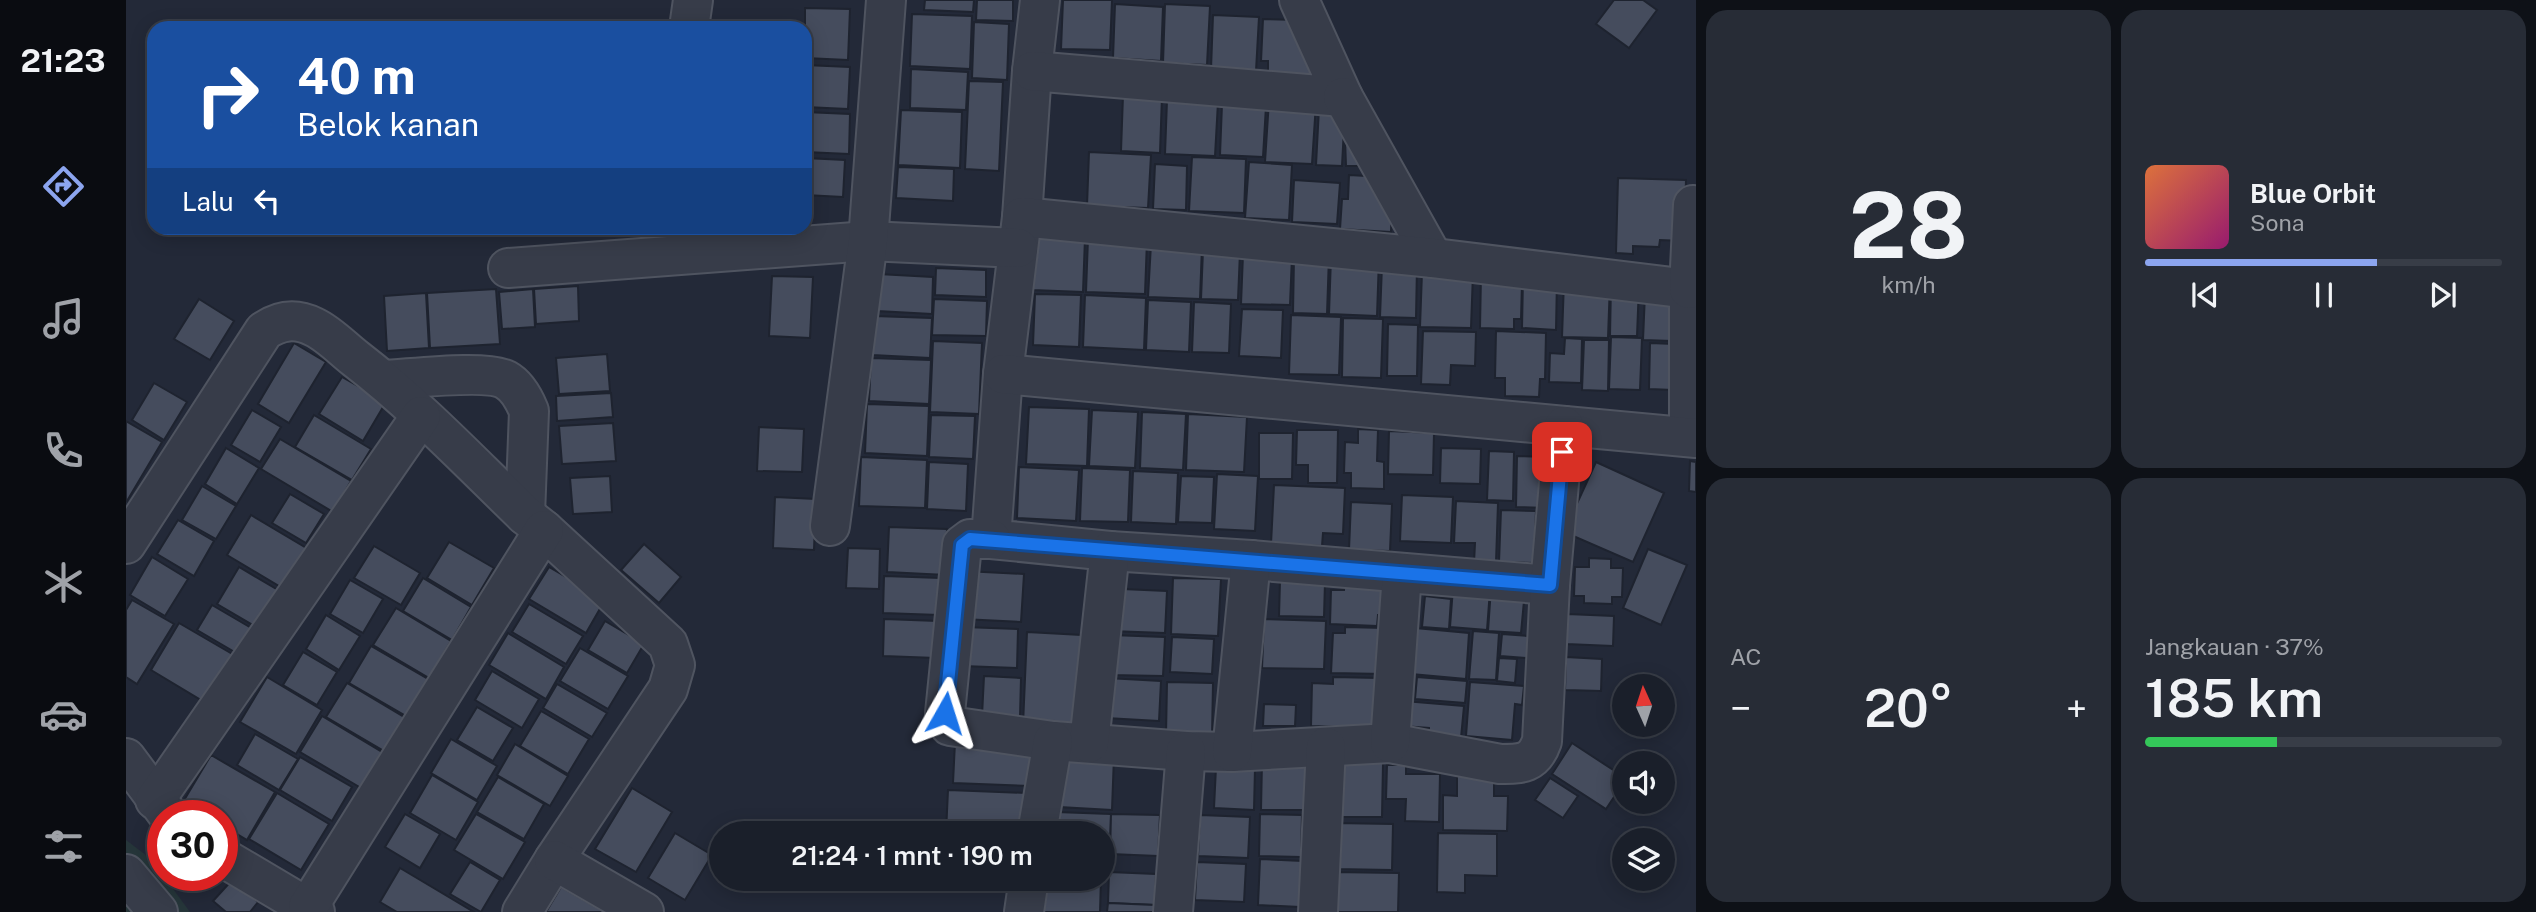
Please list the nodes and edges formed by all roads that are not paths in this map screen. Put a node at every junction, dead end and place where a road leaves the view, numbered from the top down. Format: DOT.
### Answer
graph roads {
  1 [pos="693,0"];
  2 [pos="886,0"];
  3 [pos="1040,0"];
  4 [pos="1299,0"];
  5 [pos="689,21"];
  6 [pos="1032,71"];
  7 [pos="1343,97"];
  8 [pos="1693,205"];
  9 [pos="1020,233"];
  10 [pos="868,241"];
  11 [pos="657,243"];
  12 [pos="1433,258"];
  13 [pos="508,268"];
  14 [pos="1689,289"];
  15 [pos="1003,374"];
  16 [pos="383,380"];
  17 [pos="421,416"];
  18 [pos="1564,426"];
  19 [pos="1693,438"];
  20 [pos="534,523"];
  21 [pos="830,526"];
  22 [pos="991,539"];
  23 [pos="126,544"];
  24 [pos="1110,551"];
  25 [pos="1251,560"];
  26 [pos="1402,573"];
  27 [pos="1550,585"];
  28 [pos="1071,742"];
  29 [pos="1390,743"];
  30 [pos="1326,747"];
  31 [pos="1186,751"];
  32 [pos="1232,752"];
  33 [pos="126,758"];
  34 [pos="156,800"];
  35 [pos="167,800"];
  36 [pos="1041,821"];
  37 [pos="554,860"];
  38 [pos="238,866"];
  39 [pos="126,874"];
  40 [pos="1028,891"];
  41 [pos="312,909"];
  42 [pos="158,912"];
  43 [pos="522,912"];
  44 [pos="643,912"];
  45 [pos="1024,912"];
  46 [pos="1173,912"];
  47 [pos="1318,912"];
  1 -- 5 [label="street"];
  2 -- 10 [label="street"];
  3 -- 6 [label="street"];
  4 -- 7 [label="street"];
  6 -- 7 [label="street"];
  6 -- 9 [label="street"];
  7 -- 12 [label="street"];
  8 -- 14 [label="street"];
  9 -- 10 [label="street"];
  9 -- 12 [label="street"];
  9 -- 15 [label="street"];
  10 -- 11 [label="street"];
  10 -- 21 [label="street"];
  11 -- 13 [label="street"];
  12 -- 14 [label="street"];
  14 -- 19 [label="street"];
  15 -- 18 [label="street"];
  15 -- 22 [label="street"];
  16 -- 17 [label="street"];
  16 -- 20 [label="street"];
  16 -- 23 [label="street"];
  17 -- 20 [label="street"];
  17 -- 35 [label="street"];
  18 -- 19 [label="street"];
  18 -- 27 [label="street"];
  20 -- 37 [label="street"];
  20 -- 41 [label="street"];
  22 -- 24 [label="street"];
  22 -- 28 [label="street"];
  24 -- 25 [label="street"];
  24 -- 28 [label="street"];
  25 -- 26 [label="street"];
  25 -- 32 [label="street"];
  26 -- 27 [label="street"];
  26 -- 29 [label="street"];
  27 -- 29 [label="street"];
  28 -- 31 [label="street"];
  28 -- 36 [label="street"];
  29 -- 30 [label="street"];
  30 -- 32 [label="street"];
  30 -- 47 [label="street"];
  31 -- 32 [label="street"];
  31 -- 46 [label="street"];
  33 -- 34 [label="street"];
  37 -- 43 [label="street"];
  37 -- 44 [label="street"];
  38 -- 41 [label="street"];
  39 -- 42 [label="street"];
  40 -- 45 [label="street"];
}
